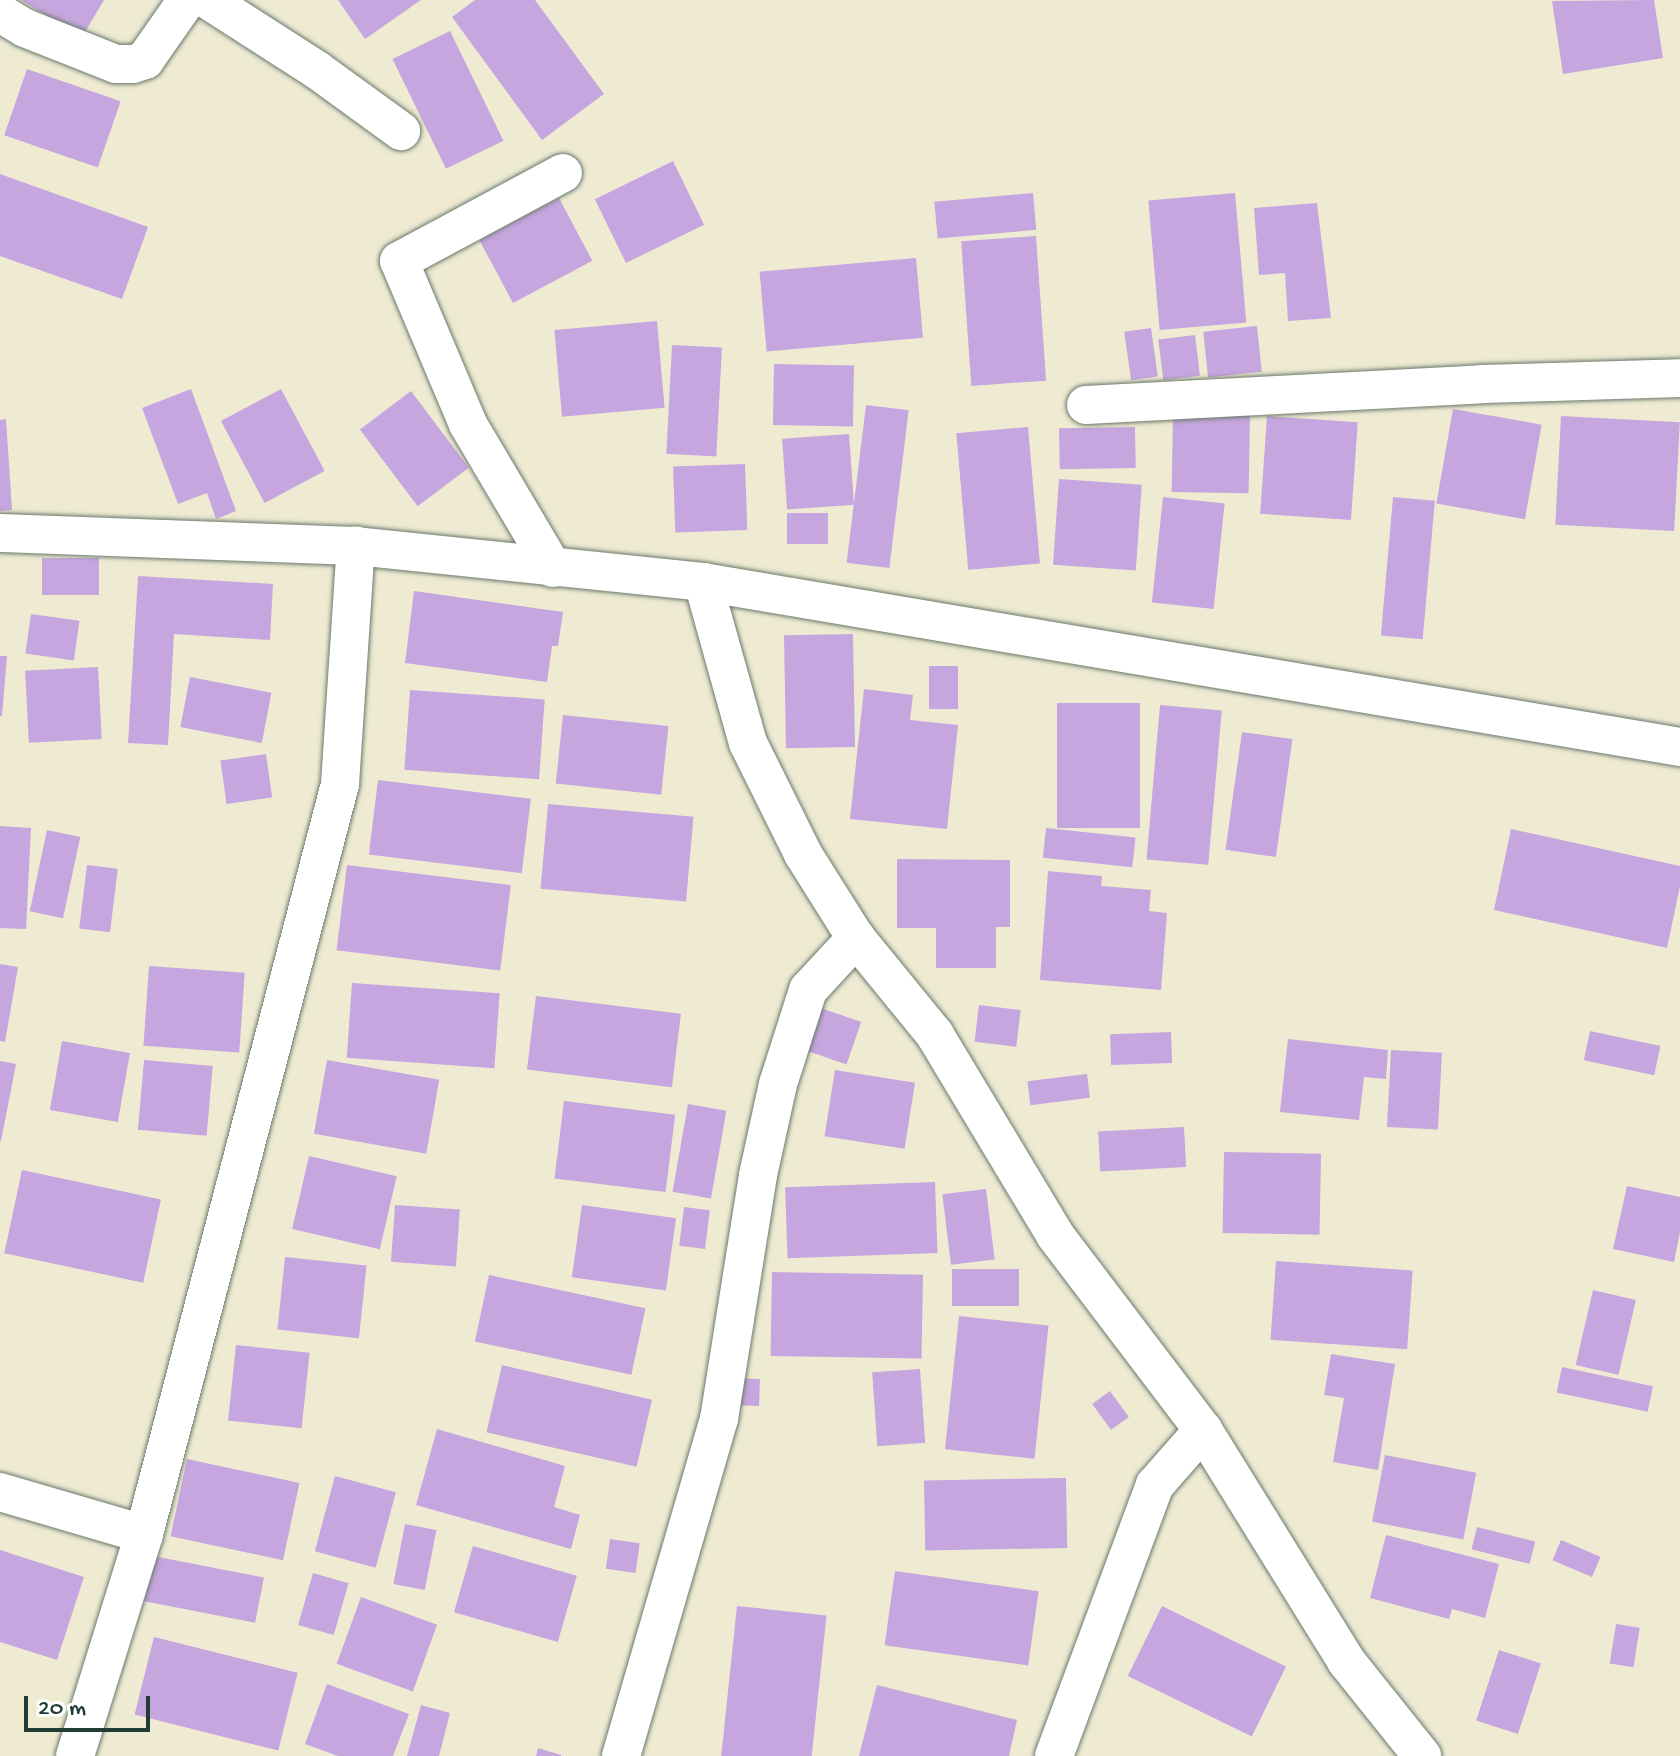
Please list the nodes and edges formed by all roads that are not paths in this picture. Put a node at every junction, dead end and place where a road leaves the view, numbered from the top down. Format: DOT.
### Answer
graph roads {
  1 [pos="187,0"];
  2 [pos="208,0"];
  3 [pos="0,13"];
  4 [pos="401,131"];
  5 [pos="563,173"];
  6 [pos="1680,378"];
  7 [pos="1086,405"];
  8 [pos="0,533"];
  9 [pos="356,546"];
  10 [pos="553,568"];
  11 [pos="703,582"];
  12 [pos="1680,747"];
  13 [pos="856,938"];
  14 [pos="1203,1430"];
  15 [pos="0,1492"];
  16 [pos="144,1534"];
  17 [pos="75,1756"];
  18 [pos="621,1756"];
  19 [pos="1054,1756"];
  20 [pos="1422,1756"];
  1 -- 3 [label="street"];
  2 -- 4 [label="street"];
  5 -- 10 [label="street"];
  6 -- 7 [label="street"];
  8 -- 9 [label="street"];
  9 -- 10 [label="street"];
  9 -- 16 [label="street"];
  10 -- 11 [label="street"];
  11 -- 12 [label="street"];
  11 -- 13 [label="street"];
  13 -- 14 [label="street"];
  13 -- 18 [label="street"];
  14 -- 19 [label="street"];
  14 -- 20 [label="street"];
  15 -- 16 [label="street"];
  16 -- 17 [label="street"];
}
